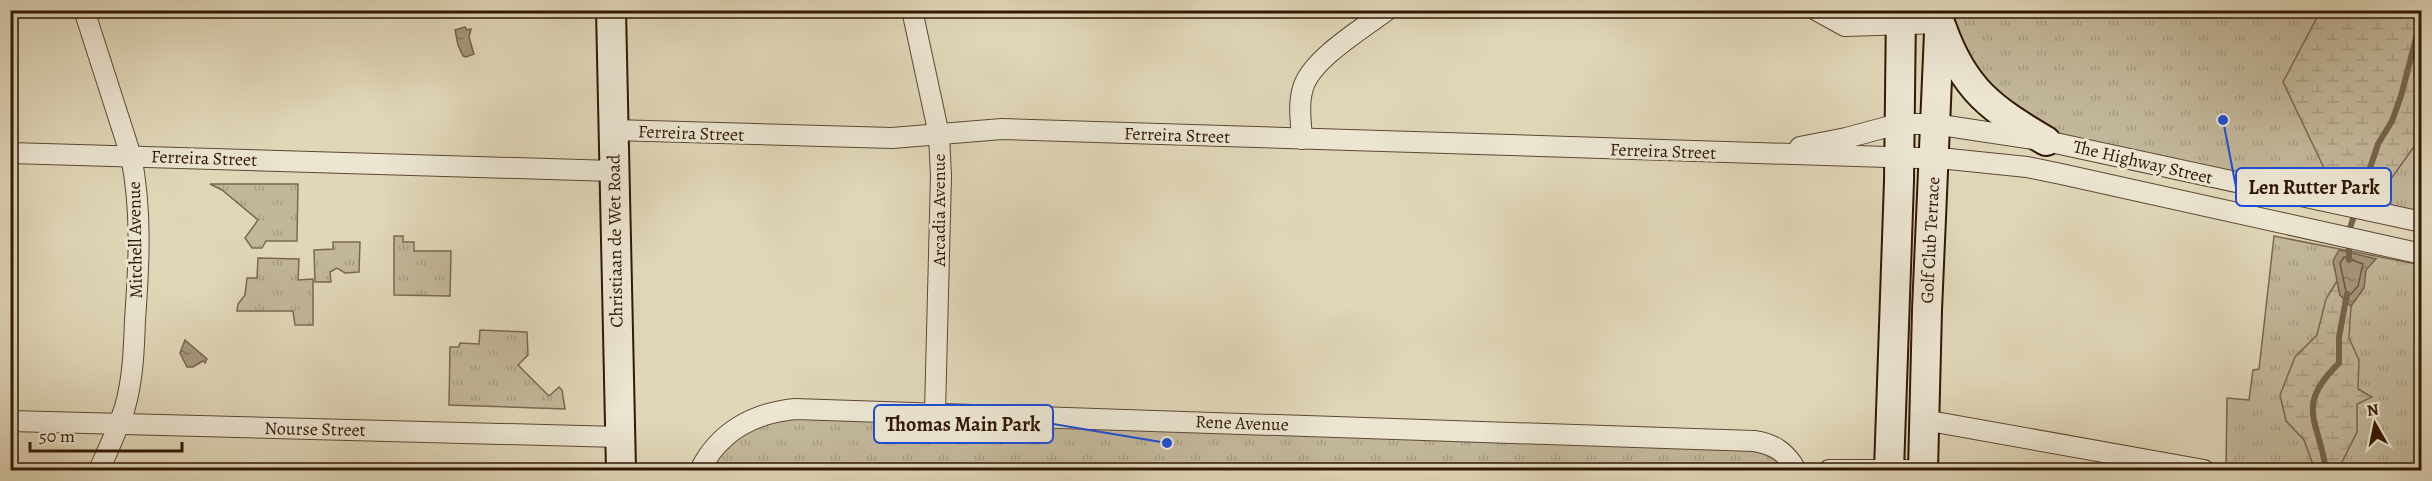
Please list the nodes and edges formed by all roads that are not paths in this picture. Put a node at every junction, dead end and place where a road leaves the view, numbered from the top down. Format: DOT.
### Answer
graph roads {
  1 [pos="84,10"];
  2 [pos="611,10"];
  3 [pos="912,10"];
  4 [pos="1387,10"];
  5 [pos="1816,10"];
  6 [pos="1901,17"];
  7 [pos="1940,17"];
  8 [pos="1898,124"];
  9 [pos="1934,124"];
  10 [pos="614,130"];
  11 [pos="939,135"];
  12 [pos="1302,139"];
  13 [pos="2046,141"];
  14 [pos="10,153"];
  15 [pos="1741,153"];
  16 [pos="131,156"];
  17 [pos="1899,158"];
  18 [pos="1935,158"];
  19 [pos="613,171"];
  20 [pos="2421,222"];
  21 [pos="2421,254"];
  22 [pos="935,412"];
  23 [pos="1924,420"];
  24 [pos="10,421"];
  25 [pos="119,424"];
  26 [pos="619,437"];
  27 [pos="1888,470"];
  28 [pos="1923,470"];
  29 [pos="99,471"];
  30 [pos="621,471"];
  31 [pos="700,471"];
  32 [pos="1796,471"];
  33 [pos="1829,471"];
  34 [pos="2204,471"];
  1 -- 16 [label="street, Mitchell Avenue"];
  2 -- 10 [label="street, Christiaan de Wet Road"];
  3 -- 11 [label="street, Arcadia Avenue"];
  4 -- 12 [label="street"];
  5 -- 6 [label="street"];
  6 -- 7 [label="street"];
  6 -- 8 [label="street, Golf Club Terrace"];
  7 -- 9 [label="street, Golf Club Terrace"];
  7 -- 13 [label="street"];
  8 -- 9 [label="street, The Highway Street"];
  8 -- 15 [label="street, Ferreira Street"];
  8 -- 17 [label="street, Golf Club Terrace"];
  9 -- 13 [label="street, The Highway Street"];
  9 -- 18 [label="street, Golf Club Terrace"];
  10 -- 11 [label="street, Ferreira Street"];
  10 -- 19 [label="street, Christiaan de Wet Road"];
  11 -- 12 [label="street, Ferreira Street"];
  11 -- 22 [label="street, Arcadia Avenue"];
  12 -- 15 [label="street, Ferreira Street"];
  13 -- 20 [label="street, The Highway Street"];
  14 -- 16 [label="street, Ferreira Street"];
  15 -- 17 [label="street, Ferreira Street"];
  16 -- 19 [label="street, Ferreira Street"];
  16 -- 25 [label="street, Mitchell Avenue"];
  17 -- 18 [label="street, The Highway Street"];
  17 -- 27 [label="street, Golf Club Terrace"];
  18 -- 21 [label="street, The Highway Street"];
  18 -- 23 [label="street, Golf Club Terrace"];
  19 -- 26 [label="street, Christiaan de Wet Road"];
  22 -- 31 [label="street, Rene Avenue"];
  22 -- 32 [label="street, Rene Avenue"];
  23 -- 28 [label="street, Golf Club Terrace"];
  23 -- 34 [label="street"];
  24 -- 25 [label="street, Nourse Street"];
  25 -- 26 [label="street, Nourse Street"];
  25 -- 29 [label="street, Mitchell Avenue"];
  26 -- 30 [label="street, Christiaan de Wet Road"];
  27 -- 28 [label="street"];
  27 -- 33 [label="street"];
}
